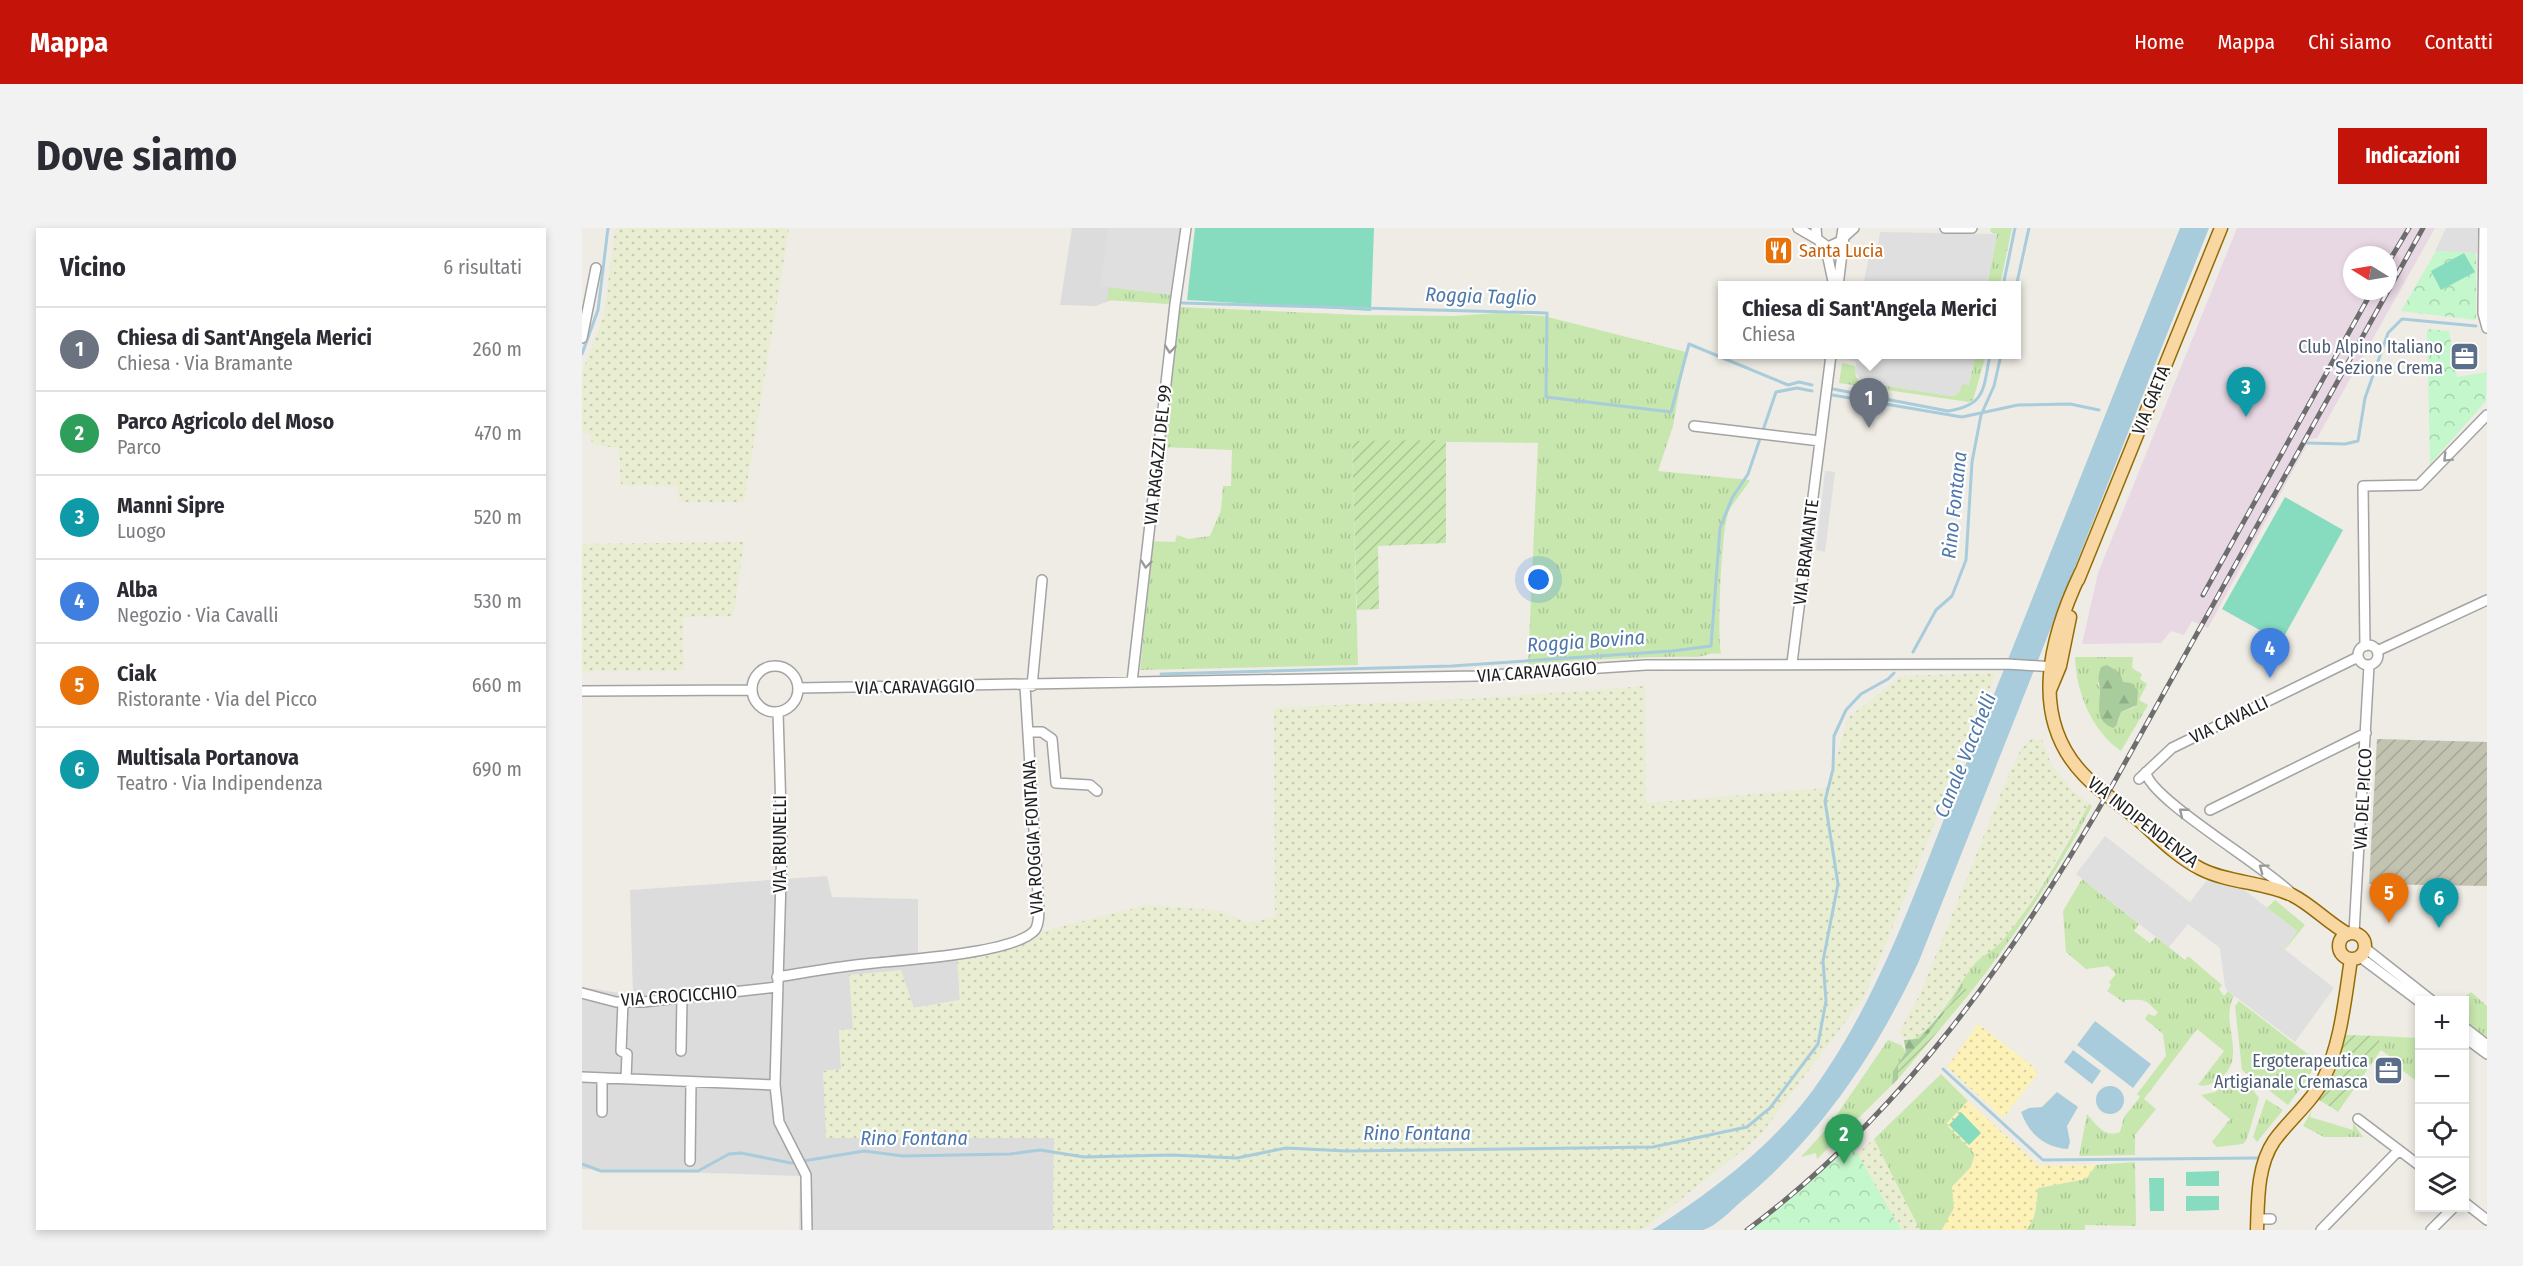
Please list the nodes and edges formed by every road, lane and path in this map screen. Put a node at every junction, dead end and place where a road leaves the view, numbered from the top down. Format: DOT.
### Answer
graph roads {
  1 [pos="1186,228"];
  2 [pos="1798,228"];
  3 [pos="1816,228"];
  4 [pos="1854,228"];
  5 [pos="1945,228"];
  6 [pos="1972,228"];
  7 [pos="2221,228"];
  8 [pos="2484,228"];
  9 [pos="1844,232"];
  10 [pos="1818,241"];
  11 [pos="596,268"];
  12 [pos="1835,281"];
  13 [pos="1837,281"];
  14 [pos="2487,328"];
  15 [pos="582,338"];
  16 [pos="1830,359"];
  17 [pos="2487,415"];
  18 [pos="1694,426"];
  19 [pos="1820,441"];
  20 [pos="2081,572"];
  21 [pos="1042,580"];
  22 [pos="2487,600"];
  23 [pos="2365,646"];
  24 [pos="2377,651"];
  25 [pos="2358,657"];
  26 [pos="1792,663"];
  27 [pos="2369,665"];
  28 [pos="2050,666"];
  29 [pos="1132,682"];
  30 [pos="1029,686"];
  31 [pos="798,688"];
  32 [pos="752,690"];
  33 [pos="582,691"];
  34 [pos="778,712"];
  35 [pos="1028,732"];
  36 [pos="2366,734"];
  37 [pos="2142,775"];
  38 [pos="1097,791"];
  39 [pos="2210,810"];
  40 [pos="2280,890"];
  41 [pos="2294,896"];
  42 [pos="2351,933"];
  43 [pos="2339,945"];
  44 [pos="2359,954"];
  45 [pos="777,977"];
  46 [pos="777,987"];
  47 [pos="582,993"];
  48 [pos="2425,996"];
  49 [pos="682,998"];
  50 [pos="2415,998"];
  51 [pos="623,1002"];
  52 [pos="2469,1031"];
  53 [pos="2469,1041"];
  54 [pos="2487,1045"];
  55 [pos="681,1050"];
  56 [pos="2487,1054"];
  57 [pos="582,1077"];
  58 [pos="602,1078"];
  59 [pos="626,1079"];
  60 [pos="691,1082"];
  61 [pos="775,1085"];
  62 [pos="602,1112"];
  63 [pos="2358,1119"];
  64 [pos="2399,1150"];
  65 [pos="690,1161"];
  66 [pos="2415,1163"];
  67 [pos="2469,1206"];
  68 [pos="2449,1212"];
  69 [pos="2271,1219"];
  70 [pos="2487,1220"];
  71 [pos="2257,1224"];
  72 [pos="807,1230"];
  73 [pos="2321,1230"];
  74 [pos="2431,1230"];
  1 -- 29 [label="street, VIA RAGAZZI DEL 99, one-way"];
  2 -- 10 [label="street"];
  3 -- 10 [label="street"];
  4 -- 9 [label="street"];
  5 -- 6 [label="street"];
  7 -- 20 [label="main road, VIA GAETA"];
  8 -- 14 [label="street"];
  9 -- 10 [label="street"];
  9 -- 13 [label="street"];
  10 -- 12 [label="street"];
  11 -- 15 [label="street"];
  16 -- 19 [label="street, VIA BRAMANTE"];
  17 -- 23 [label="street, one-way"];
  18 -- 19 [label="street"];
  19 -- 26 [label="street, VIA BRAMANTE"];
  20 -- 28 [label="main road, VIA GAETA"];
  20 -- 28 [label="main road, VIA GAETA"];
  21 -- 30 [label="street"];
  22 -- 24 [label="street"];
  23 -- 24 [label="street"];
  23 -- 25 [label="street"];
  24 -- 27 [label="street"];
  25 -- 27 [label="street"];
  25 -- 37 [label="street, VIA CAVALLI"];
  26 -- 28 [label="street, VIA CARAVAGGIO"];
  26 -- 29 [label="street, VIA CARAVAGGIO"];
  27 -- 36 [label="street, VIA DEL PICCO"];
  28 -- 40 [label="main road, VIA INDIPENDENZA"];
  29 -- 30 [label="street, VIA CARAVAGGIO"];
  30 -- 31 [label="street, VIA CARAVAGGIO"];
  30 -- 35 [label="street, VIA ROGGIA FONTANA"];
  31 -- 32 [label="street"];
  31 -- 34 [label="street"];
  32 -- 33 [label="street"];
  32 -- 34 [label="street"];
  34 -- 45 [label="street, VIA BRUNELLI"];
  35 -- 38 [label="street, VIA ROGGIA FONTANA"];
  35 -- 45 [label="street, VIA ROGGIA FONTANA"];
  36 -- 39 [label="street"];
  36 -- 42 [label="street, VIA DEL PICCO"];
  41 -- 37 [label="street, VIA INDIPENDENZA, one-way"];
  40 -- 41 [label="main road, VIA INDIPENDENZA"];
  40 -- 43 [label="main road, VIA INDIPENDENZA"];
  41 -- 42 [label="main road, VIA INDIPENDENZA"];
  42 -- 43 [label="main road"];
  42 -- 44 [label="main road, VIA INDIPENDENZA"];
  43 -- 44 [label="main road, VIA INDIPENDENZA"];
  44 -- 48 [label="street"];
  44 -- 50 [label="street"];
  44 -- 71 [label="main road"];
  45 -- 46 [label="street"];
  46 -- 49 [label="street, VIA CROCICCHIO"];
  46 -- 61 [label="street"];
  47 -- 51 [label="street, VIA CROCICCHIO"];
  49 -- 51 [label="street, VIA CROCICCHIO"];
  49 -- 55 [label="street"];
  51 -- 59 [label="street"];
  52 -- 54 [label="street"];
  53 -- 56 [label="street"];
  57 -- 58 [label="street"];
  58 -- 59 [label="street"];
  58 -- 62 [label="street"];
  59 -- 60 [label="street"];
  60 -- 61 [label="street"];
  60 -- 65 [label="street"];
  61 -- 72 [label="street"];
  63 -- 64 [label="street"];
  64 -- 66 [label="street"];
  64 -- 73 [label="street"];
  67 -- 70 [label="street"];
  68 -- 74 [label="street"];
  69 -- 71 [label="street"];
}
